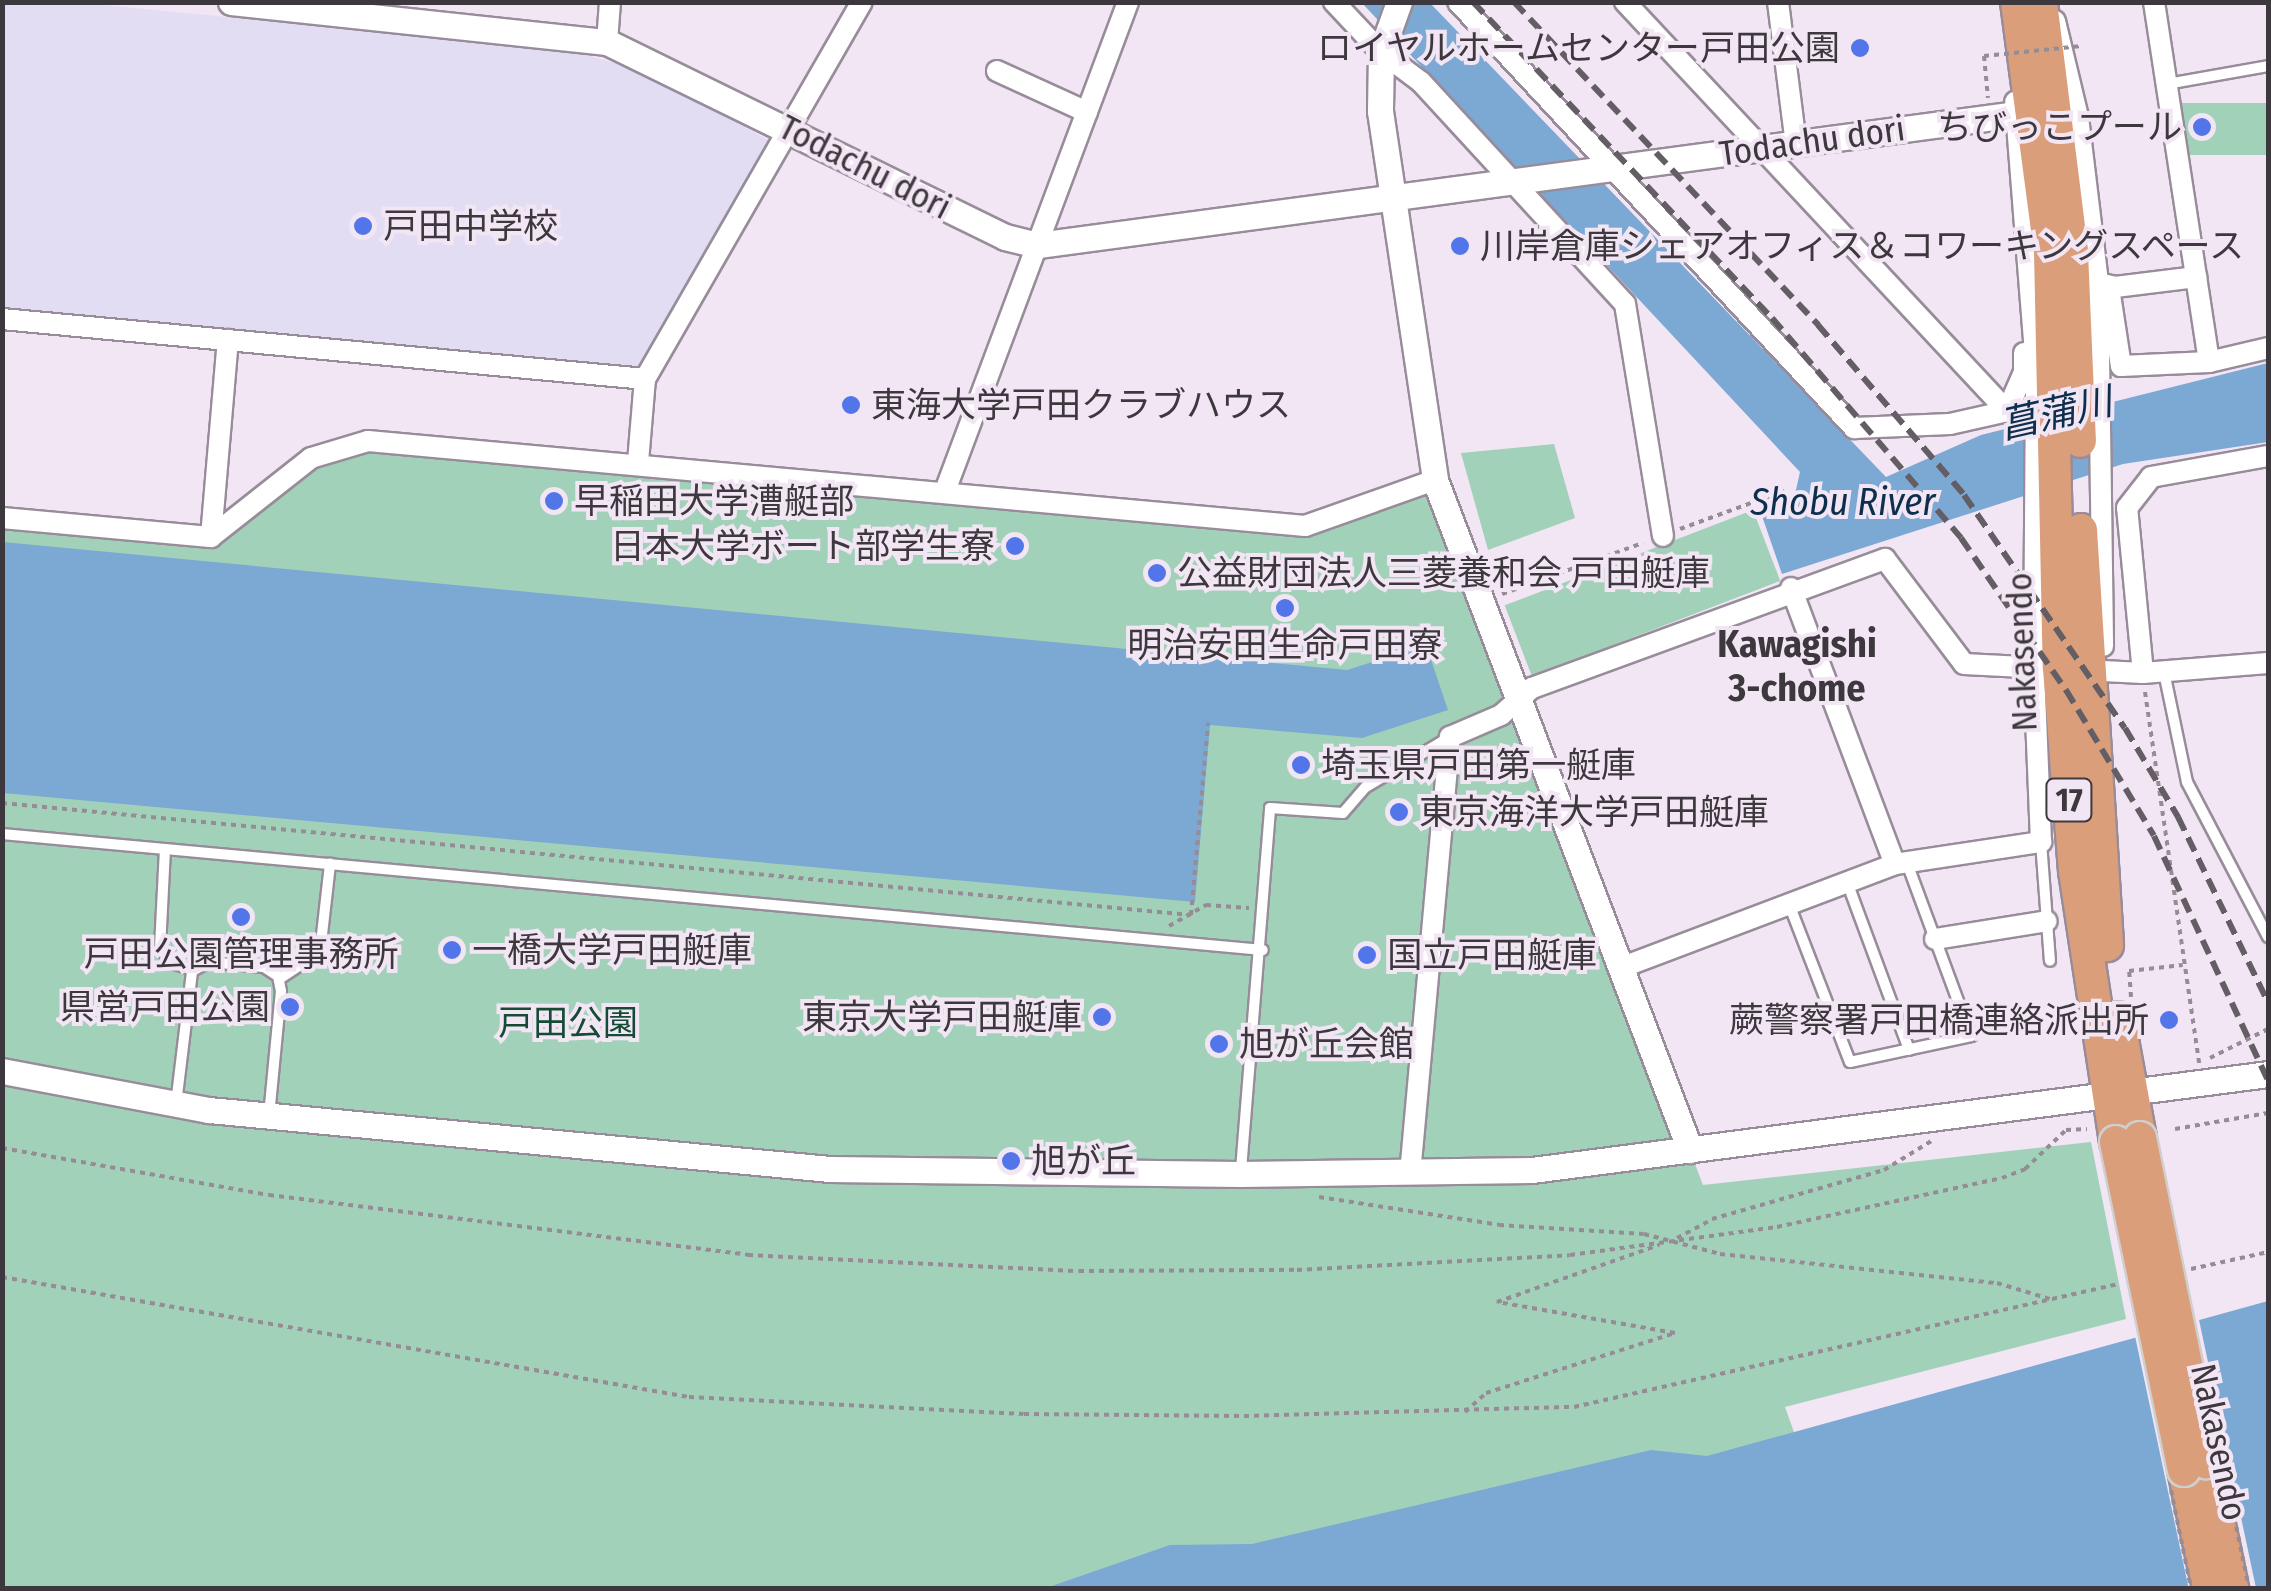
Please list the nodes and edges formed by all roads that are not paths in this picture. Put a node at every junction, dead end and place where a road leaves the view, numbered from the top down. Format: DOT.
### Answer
graph roads {
  1 [pos="231,2"];
  2 [pos="610,2"];
  3 [pos="862,2"];
  4 [pos="1128,2"];
  5 [pos="1334,2"];
  6 [pos="1399,2"];
  7 [pos="1458,2"];
  8 [pos="1626,2"];
  9 [pos="1778,2"];
  10 [pos="2016,2"];
  11 [pos="2042,2"];
  12 [pos="2154,2"];
  13 [pos="262,4"];
  14 [pos="607,42"];
  15 [pos="1382,46"];
  16 [pos="2268,66"];
  17 [pos="997,71"];
  18 [pos="2166,84"];
  19 [pos="1087,112"];
  20 [pos="2016,114"];
  21 [pos="789,129"];
  22 [pos="1796,144"];
  23 [pos="1766,148"];
  24 [pos="1609,168"];
  25 [pos="1508,182"];
  26 [pos="1392,198"];
  27 [pos="1038,244"];
  28 [pos="2196,277"];
  29 [pos="2104,284"];
  30 [pos="2034,310"];
  31 [pos="2,319"];
  32 [pos="228,340"];
  33 [pos="2268,348"];
  34 [pos="2209,362"];
  35 [pos="645,379"];
  36 [pos="2068,394"];
  37 [pos="2007,412"];
  38 [pos="2268,456"];
  39 [pos="638,462"];
  40 [pos="1435,480"];
  41 [pos="946,490"];
  42 [pos="2,518"];
  43 [pos="1662,536"];
  44 [pos="211,537"];
  45 [pos="1791,588"];
  46 [pos="2268,663"];
  47 [pos="2070,669"];
  48 [pos="2154,672"];
  49 [pos="1517,701"];
  50 [pos="1450,737"];
  51 [pos="2,834"];
  52 [pos="2041,842"];
  53 [pos="165,849"];
  54 [pos="330,864"];
  55 [pos="1901,864"];
  56 [pos="1847,882"];
  57 [pos="1788,903"];
  58 [pos="2046,921"];
  59 [pos="2268,937"];
  60 [pos="1935,939"];
  61 [pos="1263,950"];
  62 [pos="2050,960"];
  63 [pos="1620,968"];
  64 [pos="193,970"];
  65 [pos="279,978"];
  66 [pos="1909,1050"];
  67 [pos="2,1071"];
  68 [pos="2268,1074"];
  69 [pos="2120,1095"];
  70 [pos="176,1105"];
  71 [pos="268,1116"];
  72 [pos="2128,1140"];
  73 [pos="1690,1150"];
  74 [pos="1240,1174"];
  75 [pos="1410,1174"];
  76 [pos="2209,1588"];
  77 [pos="2232,1588"];
  1 -- 13 [label="street, Todachu dori"];
  2 -- 14 [label="street"];
  3 -- 21 [label="street"];
  4 -- 19 [label="street"];
  5 -- 15 [label="street"];
  6 -- 15 [label="street"];
  7 -- 24 [label="street"];
  8 -- 23 [label="street"];
  9 -- 22 [label="street"];
  10 -- 20 [label="street"];
  10 -- 36 [label="highway, Nakasendo / 17"];
  11 -- 29 [label="street"];
  11 -- 36 [label="highway, Nakasendo / 17"];
  12 -- 18 [label="street"];
  13 -- 14 [label="street, Todachu dori"];
  14 -- 21 [label="street, Todachu dori"];
  15 -- 25 [label="street"];
  15 -- 26 [label="street"];
  16 -- 18 [label="lane"];
  17 -- 19 [label="street"];
  18 -- 28 [label="street"];
  19 -- 27 [label="street"];
  20 -- 22 [label="street, Todachu dori"];
  20 -- 30 [label="street"];
  21 -- 27 [label="street, Todachu dori"];
  21 -- 35 [label="street"];
  22 -- 23 [label="street, Todachu dori"];
  23 -- 24 [label="street, Todachu dori"];
  23 -- 37 [label="street"];
  24 -- 25 [label="street, Todachu dori"];
  24 -- 37 [label="street"];
  25 -- 26 [label="street, Todachu dori"];
  25 -- 43 [label="street"];
  26 -- 27 [label="street, Todachu dori"];
  26 -- 40 [label="street"];
  27 -- 41 [label="street"];
  28 -- 29 [label="street"];
  28 -- 34 [label="street"];
  29 -- 34 [label="street"];
  29 -- 36 [label="street"];
  30 -- 36 [label="street"];
  30 -- 37 [label="street"];
  31 -- 32 [label="street"];
  32 -- 35 [label="street"];
  32 -- 44 [label="street"];
  33 -- 34 [label="street"];
  35 -- 39 [label="street"];
  36 -- 47 [label="highway, Nakasendo / 17"];
  36 -- 47 [label="street"];
  38 -- 48 [label="street"];
  39 -- 41 [label="street"];
  39 -- 44 [label="street"];
  40 -- 41 [label="street"];
  40 -- 49 [label="street"];
  42 -- 44 [label="street"];
  45 -- 47 [label="street"];
  45 -- 49 [label="street"];
  45 -- 55 [label="street"];
  46 -- 48 [label="street"];
  47 -- 48 [label="street"];
  47 -- 52 [label="street"];
  47 -- 69 [label="highway, Nakasendo / 17"];
  48 -- 59 [label="lane"];
  49 -- 50 [label="street"];
  49 -- 63 [label="street"];
  50 -- 61 [label="lane"];
  50 -- 75 [label="street"];
  51 -- 53 [label="lane"];
  52 -- 55 [label="street"];
  52 -- 58 [label="lane"];
  53 -- 54 [label="lane"];
  53 -- 64 [label="lane"];
  54 -- 61 [label="lane"];
  54 -- 65 [label="lane"];
  55 -- 56 [label="street"];
  55 -- 60 [label="lane"];
  56 -- 57 [label="street"];
  56 -- 66 [label="lane"];
  57 -- 63 [label="street"];
  57 -- 66 [label="lane"];
  58 -- 60 [label="street"];
  58 -- 62 [label="lane"];
  60 -- 66 [label="lane"];
  61 -- 74 [label="lane"];
  63 -- 73 [label="street"];
  64 -- 65 [label="lane"];
  64 -- 70 [label="lane"];
  65 -- 71 [label="lane"];
  67 -- 70 [label="street"];
  68 -- 69 [label="street"];
  69 -- 72 [label="highway, Nakasendo / 17"];
  69 -- 73 [label="street"];
  70 -- 71 [label="street"];
  71 -- 74 [label="street"];
  72 -- 76 [label="highway, Nakasendo / 17, bridge"];
  72 -- 77 [label="highway, Nakasendo / 17, bridge"];
  73 -- 75 [label="street"];
  74 -- 75 [label="street"];
}
